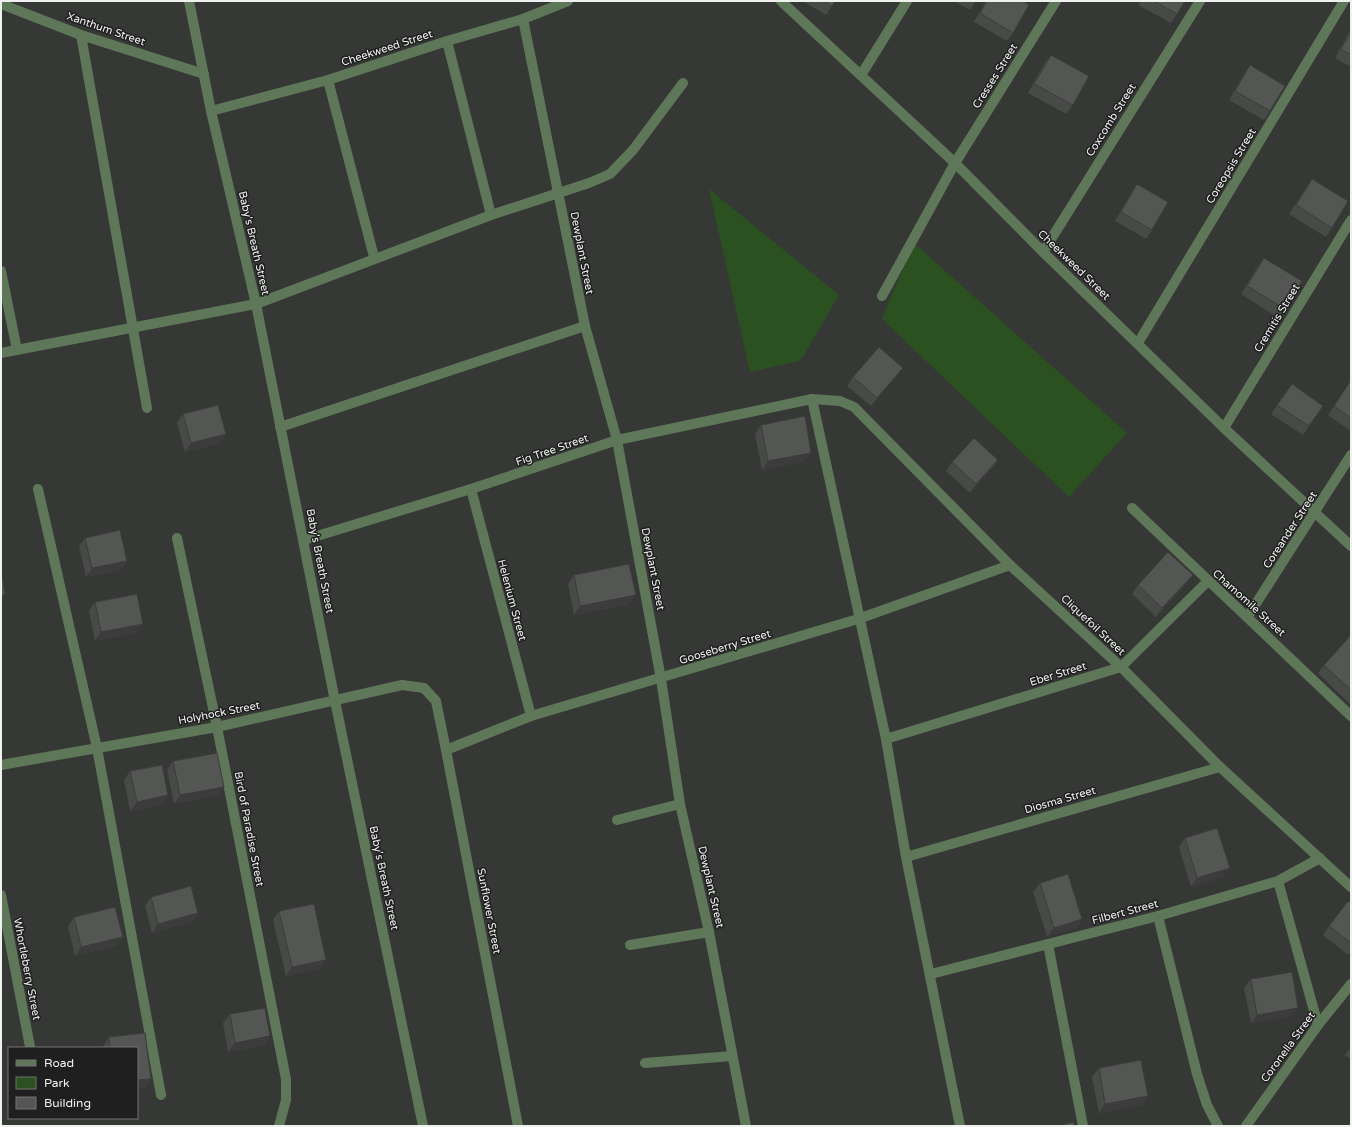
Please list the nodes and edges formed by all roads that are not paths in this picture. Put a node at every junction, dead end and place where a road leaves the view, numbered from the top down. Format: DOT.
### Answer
graph roads {
  1 [pos="190,1"];
  2 [pos="568,1"];
  3 [pos="781,1"];
  4 [pos="907,1"];
  5 [pos="1056,1"];
  6 [pos="1200,1"];
  7 [pos="1344,1"];
  8 [pos="1,4"];
  9 [pos="523,19"];
  10 [pos="81,34"];
  11 [pos="447,41"];
  12 [pos="204,74"];
  13 [pos="861,75"];
  14 [pos="328,80"];
  15 [pos="683,83"];
  16 [pos="211,111"];
  17 [pos="955,163"];
  18 [pos="558,192"];
  19 [pos="491,215"];
  20 [pos="1351,220"];
  21 [pos="1043,252"];
  22 [pos="374,257"];
  23 [pos="1,271"];
  24 [pos="882,296"];
  25 [pos="256,304"];
  26 [pos="585,326"];
  27 [pos="132,327"];
  28 [pos="1138,343"];
  29 [pos="17,350"];
  30 [pos="1,353"];
  31 [pos="812,399"];
  32 [pos="147,408"];
  33 [pos="280,427"];
  34 [pos="1224,428"];
  35 [pos="617,440"];
  36 [pos="1351,455"];
  37 [pos="38,489"];
  38 [pos="470,490"];
  39 [pos="1132,508"];
  40 [pos="1316,513"];
  41 [pos="177,538"];
  42 [pos="304,540"];
  43 [pos="1351,546"];
  44 [pos="1010,565"];
  45 [pos="1208,581"];
  46 [pos="1248,616"];
  47 [pos="858,619"];
  48 [pos="1121,667"];
  49 [pos="661,679"];
  50 [pos="334,701"];
  51 [pos="436,701"];
  52 [pos="531,716"];
  53 [pos="1351,716"];
  54 [pos="217,727"];
  55 [pos="886,739"];
  56 [pos="97,748"];
  57 [pos="446,750"];
  58 [pos="1,765"];
  59 [pos="1220,767"];
  60 [pos="680,804"];
  61 [pos="617,820"];
  62 [pos="906,857"];
  63 [pos="1320,858"];
  64 [pos="1278,881"];
  65 [pos="1351,887"];
  66 [pos="1,895"];
  67 [pos="1158,916"];
  68 [pos="709,932"];
  69 [pos="1048,944"];
  70 [pos="630,945"];
  71 [pos="931,974"];
  72 [pos="1351,984"];
  73 [pos="1318,1025"];
  74 [pos="30,1047"];
  75 [pos="732,1056"];
  76 [pos="645,1063"];
  77 [pos="161,1095"];
  78 [pos="279,1126"];
  79 [pos="423,1126"];
  80 [pos="518,1126"];
  81 [pos="746,1126"];
  82 [pos="960,1126"];
  83 [pos="1083,1126"];
  84 [pos="1218,1126"];
  85 [pos="1246,1126"];
  1 -- 12 [label="street, Baby's Breath Street"];
  2 -- 9 [label="street, Cheekweed Street"];
  3 -- 13 [label="street, Cheekweed Street"];
  4 -- 13 [label="street"];
  5 -- 17 [label="street, Cresses Street"];
  6 -- 21 [label="street, Coxcomb Street"];
  7 -- 28 [label="street, Coreopsis Street"];
  8 -- 10 [label="street, Xanthum Street"];
  9 -- 11 [label="street, Cheekweed Street"];
  9 -- 18 [label="street, Dewplant Street"];
  10 -- 12 [label="street, Xanthum Street"];
  10 -- 27 [label="street"];
  11 -- 14 [label="street, Cheekweed Street"];
  11 -- 19 [label="street"];
  12 -- 16 [label="street, Baby's Breath Street"];
  13 -- 17 [label="street, Cheekweed Street"];
  14 -- 16 [label="street, Cheekweed Street"];
  14 -- 22 [label="street"];
  15 -- 18 [label="street"];
  16 -- 25 [label="street, Baby's Breath Street"];
  17 -- 21 [label="street, Cheekweed Street"];
  17 -- 24 [label="street, Cresses Street"];
  18 -- 19 [label="street"];
  18 -- 26 [label="street, Dewplant Street"];
  19 -- 22 [label="street"];
  20 -- 34 [label="street, Cremitis Street"];
  21 -- 28 [label="street, Cheekweed Street"];
  22 -- 25 [label="street"];
  23 -- 29 [label="street"];
  25 -- 27 [label="street"];
  25 -- 33 [label="street, Baby's Breath Street"];
  26 -- 33 [label="street"];
  26 -- 35 [label="street, Dewplant Street"];
  27 -- 29 [label="street"];
  27 -- 32 [label="street"];
  28 -- 34 [label="street, Cheekweed Street"];
  29 -- 30 [label="street"];
  31 -- 35 [label="street, Fig Tree Street"];
  31 -- 44 [label="street, Cliquefoil Street"];
  31 -- 47 [label="street"];
  33 -- 42 [label="street, Baby's Breath Street"];
  34 -- 40 [label="street, Cheekweed Street"];
  35 -- 38 [label="street, Fig Tree Street"];
  35 -- 49 [label="street, Dewplant Street"];
  36 -- 40 [label="street, Coreander Street"];
  37 -- 56 [label="street"];
  38 -- 42 [label="street, Fig Tree Street"];
  38 -- 52 [label="street, Helenium Street"];
  39 -- 45 [label="street, Chamomile Street"];
  40 -- 43 [label="street, Cheekweed Street"];
  40 -- 46 [label="street, Coreander Street"];
  41 -- 54 [label="street, Bird of Paradise Street"];
  42 -- 50 [label="street, Baby's Breath Street"];
  44 -- 47 [label="street, Gooseberry Street"];
  44 -- 48 [label="street, Cliquefoil Street"];
  45 -- 46 [label="street, Chamomile Street"];
  45 -- 48 [label="street, Eber Street"];
  46 -- 53 [label="street, Chamomile Street"];
  47 -- 49 [label="street, Gooseberry Street"];
  47 -- 55 [label="street"];
  48 -- 55 [label="street, Eber Street"];
  48 -- 59 [label="street, Cliquefoil Street"];
  49 -- 52 [label="street, Gooseberry Street"];
  49 -- 60 [label="street, Dewplant Street"];
  50 -- 51 [label="street, Holyhock Street"];
  50 -- 54 [label="street, Holyhock Street"];
  50 -- 79 [label="street, Baby's Breath Street"];
  51 -- 57 [label="street, Sunflower Street"];
  52 -- 57 [label="street, Gooseberry Street"];
  54 -- 56 [label="street, Holyhock Street"];
  54 -- 78 [label="street, Bird of Paradise Street"];
  55 -- 62 [label="street"];
  56 -- 58 [label="street, Holyhock Street"];
  56 -- 77 [label="street"];
  57 -- 80 [label="street, Sunflower Street"];
  59 -- 62 [label="street, Diosma Street"];
  59 -- 63 [label="street, Cliquefoil Street"];
  60 -- 61 [label="street"];
  60 -- 68 [label="street, Dewplant Street"];
  62 -- 71 [label="street"];
  63 -- 64 [label="street, Filbert Street"];
  63 -- 65 [label="street, Cliquefoil Street"];
  64 -- 67 [label="street, Filbert Street"];
  64 -- 73 [label="street"];
  66 -- 74 [label="street, Whortleberry Street"];
  67 -- 69 [label="street, Filbert Street"];
  67 -- 84 [label="street"];
  68 -- 70 [label="street"];
  68 -- 75 [label="street, Dewplant Street"];
  69 -- 71 [label="street, Filbert Street"];
  69 -- 83 [label="street"];
  71 -- 82 [label="street"];
  72 -- 73 [label="street, Coronella Street"];
  73 -- 85 [label="street, Coronella Street"];
  75 -- 76 [label="street"];
  75 -- 81 [label="street, Dewplant Street"];
}
